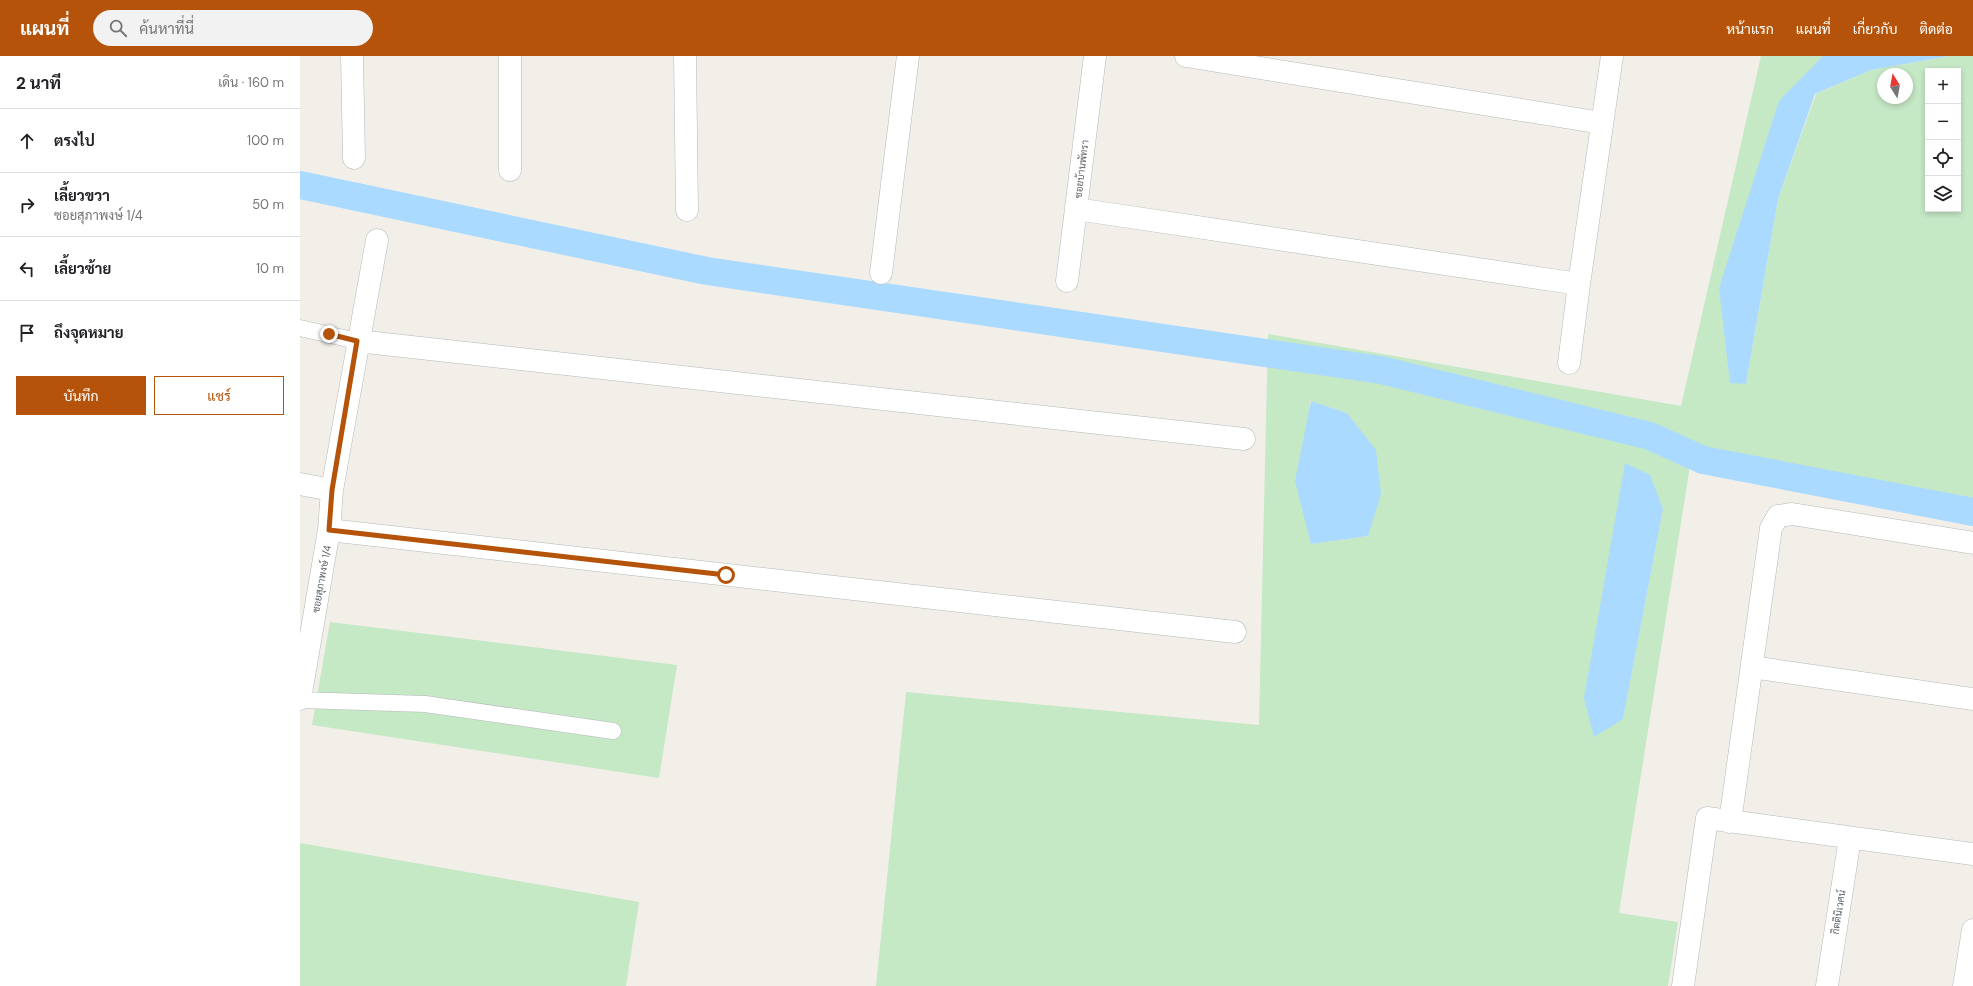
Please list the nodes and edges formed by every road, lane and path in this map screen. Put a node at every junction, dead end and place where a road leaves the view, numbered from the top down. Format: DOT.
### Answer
graph roads {
  1 [pos="352,56"];
  2 [pos="510,56"];
  3 [pos="685,56"];
  4 [pos="908,56"];
  5 [pos="1095,56"];
  6 [pos="1186,56"];
  7 [pos="1612,56"];
  8 [pos="1602,123"];
  9 [pos="354,158"];
  10 [pos="510,170"];
  11 [pos="1076,209"];
  12 [pos="687,210"];
  13 [pos="377,240"];
  14 [pos="881,273"];
  15 [pos="1067,282"];
  16 [pos="1579,284"];
  17 [pos="300,328"];
  18 [pos="357,341"];
  19 [pos="1569,363"];
  20 [pos="1244,439"];
  21 [pos="300,484"];
  22 [pos="332,490"];
  23 [pos="329,530"];
  24 [pos="1973,544"];
  25 [pos="1235,632"];
  26 [pos="1752,667"];
  27 [pos="300,699"];
  28 [pos="1973,699"];
  29 [pos="613,731"];
  30 [pos="1730,822"];
  31 [pos="1850,838"];
  32 [pos="1973,854"];
  33 [pos="1973,930"];
  34 [pos="1682,986"];
  35 [pos="1827,986"];
  36 [pos="1964,986"];
  1 -- 9 [label="street"];
  2 -- 10 [label="street"];
  3 -- 12 [label="street"];
  4 -- 14 [label="street"];
  5 -- 11 [label="street, ซอยบ้านพัทรา"];
  6 -- 8 [label="street"];
  7 -- 8 [label="street"];
  8 -- 16 [label="street"];
  11 -- 15 [label="street, ซอยบ้านพัทรา"];
  11 -- 16 [label="street"];
  13 -- 18 [label="street, ซอยสุภาพงษ์ 1/4"];
  16 -- 19 [label="street"];
  17 -- 18 [label="lane"];
  18 -- 20 [label="street"];
  18 -- 22 [label="street, ซอยสุภาพงษ์ 1/4"];
  21 -- 22 [label="street"];
  22 -- 23 [label="street, ซอยสุภาพงษ์ 1/4"];
  23 -- 25 [label="street"];
  23 -- 27 [label="street, ซอยสุภาพงษ์ 1/4"];
  24 -- 26 [label="street"];
  26 -- 28 [label="street"];
  26 -- 30 [label="street"];
  27 -- 29 [label="lane"];
  30 -- 31 [label="street"];
  30 -- 34 [label="street"];
  31 -- 32 [label="street"];
  31 -- 35 [label="street, กิตตินิเวศน์"];
  33 -- 36 [label="street"];
}
